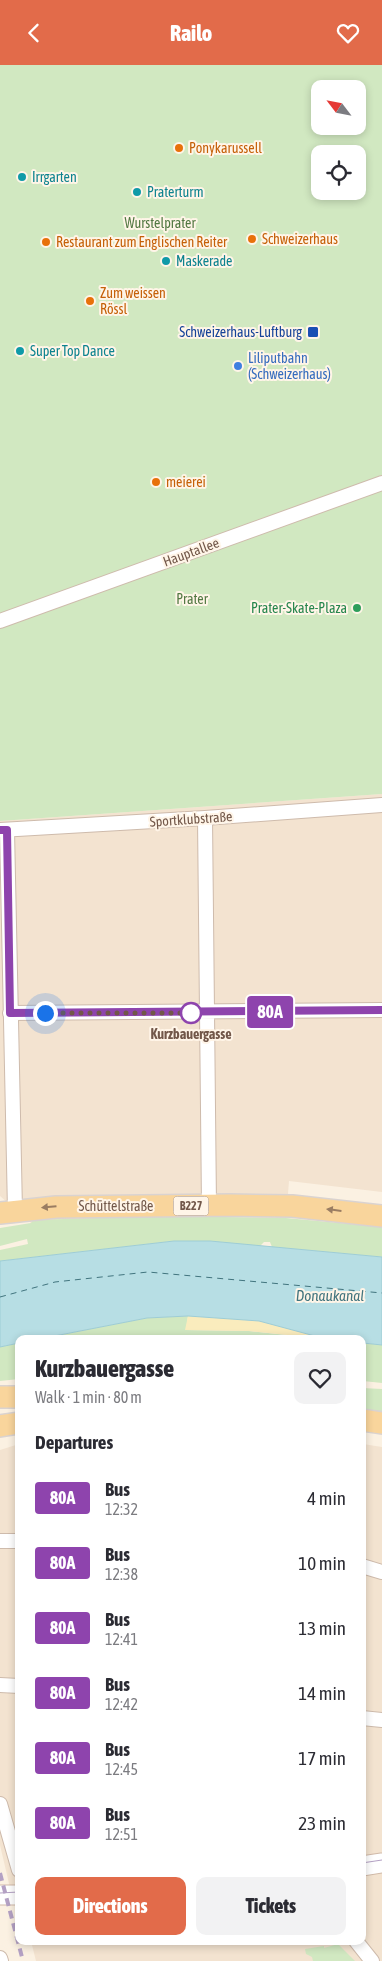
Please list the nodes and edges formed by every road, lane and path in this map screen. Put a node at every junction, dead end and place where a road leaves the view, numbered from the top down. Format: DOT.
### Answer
graph roads {
  1 [pos="382,483"];
  2 [pos="0,621"];
  3 [pos="382,805"];
  4 [pos="205,818"];
  5 [pos="4,830"];
  6 [pos="382,1010"];
  7 [pos="10,1013"];
  8 [pos="206,1013"];
  9 [pos="209,1205"];
  10 [pos="7,1212"];
  11 [pos="382,1216"];
  12 [pos="0,1397"];
  13 [pos="15,1397"];
  14 [pos="366,1421"];
  15 [pos="382,1423"];
  16 [pos="15,1424"];
  17 [pos="0,1426"];
  18 [pos="0,1541"];
  19 [pos="15,1541"];
  20 [pos="366,1567"];
  21 [pos="382,1571"];
  22 [pos="0,1685"];
  23 [pos="15,1687"];
  24 [pos="366,1718"];
  25 [pos="382,1719"];
  26 [pos="0,1804"];
  27 [pos="15,1856"];
  28 [pos="382,1863"];
  29 [pos="366,1865"];
  30 [pos="0,1895"];
  31 [pos="15,1895"];
  32 [pos="359,1945"];
  33 [pos="372,1961"];
  1 -- 2 [label="street, Hauptallee"];
  3 -- 4 [label="street, Sportklubstraße"];
  4 -- 5 [label="street, Sportklubstraße"];
  4 -- 8 [label="street"];
  5 -- 7 [label="street"];
  6 -- 8 [label="street"];
  7 -- 8 [label="street"];
  7 -- 10 [label="street"];
  8 -- 9 [label="street"];
  9 -- 10 [label="main road, Schüttelstraße / B227, one-way"];
  11 -- 9 [label="main road, Schüttelstraße / B227, one-way"];
  12 -- 13 [label="main road"];
  14 -- 15 [label="main road"];
  16 -- 17 [label="main road"];
  18 -- 19 [label="street"];
  20 -- 21 [label="street"];
  22 -- 23 [label="street"];
  24 -- 25 [label="street"];
  26 -- 27 [label="street"];
  28 -- 29 [label="street"];
  30 -- 31 [label="street"];
  32 -- 33 [label="street"];
}
